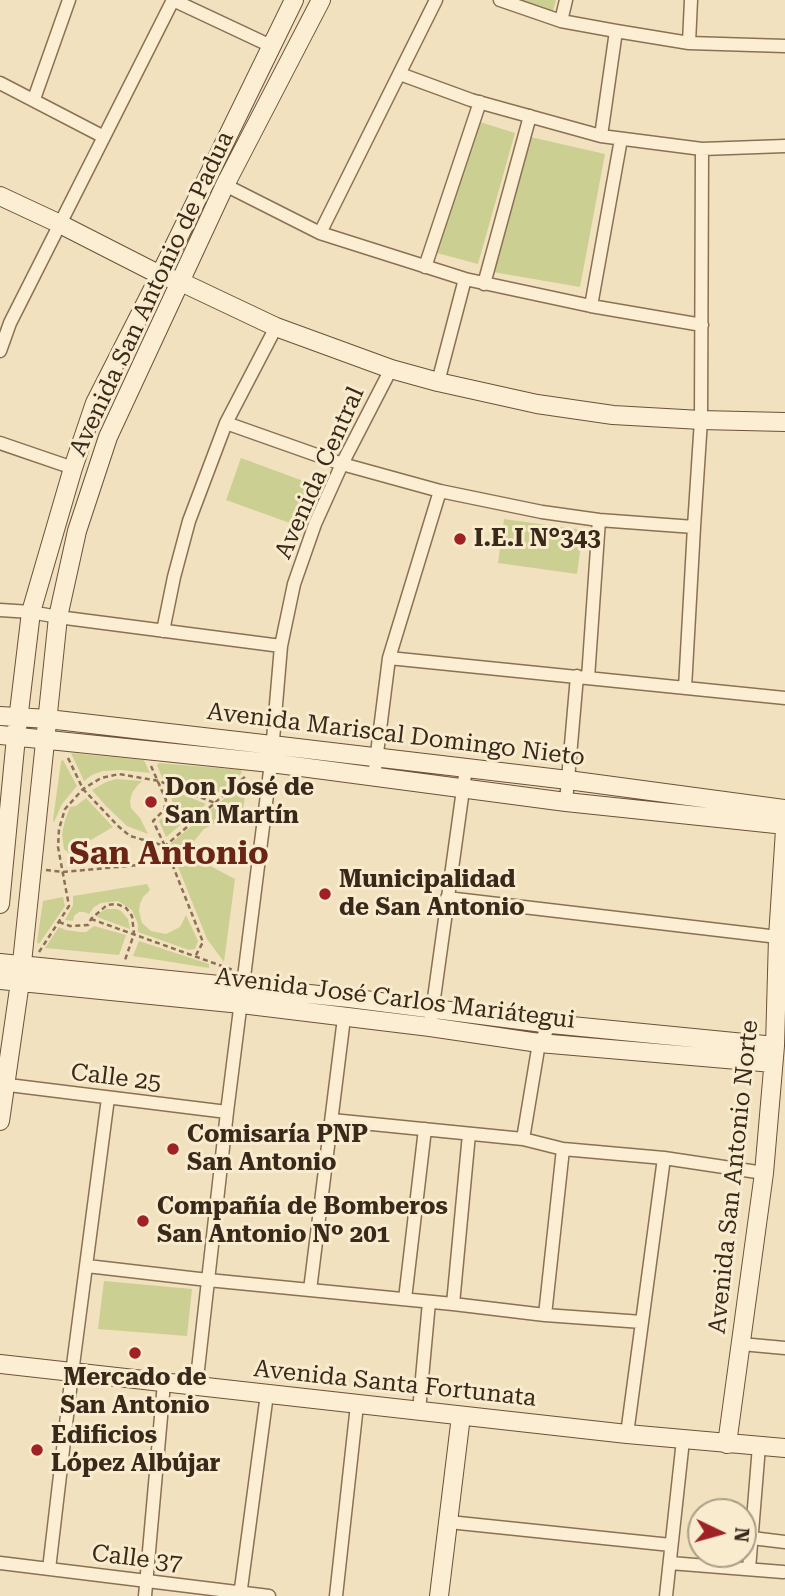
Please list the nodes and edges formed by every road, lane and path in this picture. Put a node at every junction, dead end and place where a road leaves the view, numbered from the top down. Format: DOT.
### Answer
graph roads {
  1 [pos="69,0"];
  2 [pos="173,0"];
  3 [pos="294,0"];
  4 [pos="321,0"];
  5 [pos="436,0"];
  6 [pos="500,0"];
  7 [pos="566,0"];
  8 [pos="691,0"];
  9 [pos="561,21"];
  10 [pos="616,31"];
  11 [pos="689,43"];
  12 [pos="271,46"];
  13 [pos="785,46"];
  14 [pos="400,74"];
  15 [pos="0,83"];
  16 [pos="34,99"];
  17 [pos="480,102"];
  18 [pos="530,116"];
  19 [pos="104,136"];
  20 [pos="601,136"];
  21 [pos="621,139"];
  22 [pos="785,146"];
  23 [pos="702,149"];
  24 [pos="225,185"];
  25 [pos="0,196"];
  26 [pos="60,224"];
  27 [pos="320,233"];
  28 [pos="425,267"];
  29 [pos="160,275"];
  30 [pos="465,279"];
  31 [pos="181,282"];
  32 [pos="484,284"];
  33 [pos="591,306"];
  34 [pos="5,320"];
  35 [pos="702,324"];
  36 [pos="276,327"];
  37 [pos="0,351"];
  38 [pos="391,369"];
  39 [pos="438,382"];
  40 [pos="701,420"];
  41 [pos="785,422"];
  42 [pos="226,424"];
  43 [pos="0,443"];
  44 [pos="342,464"];
  45 [pos="73,468"];
  46 [pos="440,491"];
  47 [pos="599,520"];
  48 [pos="694,527"];
  49 [pos="0,610"];
  50 [pos="31,612"];
  51 [pos="58,617"];
  52 [pos="163,631"];
  53 [pos="281,646"];
  54 [pos="389,658"];
  55 [pos="583,677"];
  56 [pos="685,688"];
  57 [pos="785,698"];
  58 [pos="0,716"];
  59 [pos="18,717"];
  60 [pos="48,719"];
  61 [pos="8,736"];
  62 [pos="46,739"];
  63 [pos="64,750"];
  64 [pos="272,754"];
  65 [pos="146,757"];
  66 [pos="376,758"];
  67 [pos="423,763"];
  68 [pos="466,768"];
  69 [pos="252,771"];
  70 [pos="374,777"];
  71 [pos="568,780"];
  72 [pos="159,781"];
  73 [pos="419,783"];
  74 [pos="463,788"];
  75 [pos="83,789"];
  76 [pos="566,802"];
  77 [pos="215,803"];
  78 [pos="785,809"];
  79 [pos="785,827"];
  80 [pos="165,846"];
  81 [pos="247,851"];
  82 [pos="172,862"];
  83 [pos="44,869"];
  84 [pos="62,872"];
  85 [pos="447,898"];
  86 [pos="0,904"];
  87 [pos="91,919"];
  88 [pos="59,922"];
  89 [pos="134,934"];
  90 [pos="778,937"];
  91 [pos="33,948"];
  92 [pos="195,956"];
  93 [pos="125,960"];
  94 [pos="0,963"];
  95 [pos="21,974"];
  96 [pos="227,974"];
  97 [pos="0,980"];
  98 [pos="242,996"];
  99 [pos="434,1008"];
  100 [pos="344,1018"];
  101 [pos="551,1024"];
  102 [pos="430,1027"];
  103 [pos="540,1043"];
  104 [pos="779,1055"];
  105 [pos="2,1085"];
  106 [pos="108,1098"];
  107 [pos="227,1112"];
  108 [pos="0,1121"];
  109 [pos="332,1121"];
  110 [pos="425,1129"];
  111 [pos="469,1133"];
  112 [pos="523,1139"];
  113 [pos="563,1149"];
  114 [pos="663,1158"];
  115 [pos="764,1173"];
  116 [pos="87,1266"];
  117 [pos="208,1280"];
  118 [pos="310,1290"];
  119 [pos="405,1299"];
  120 [pos="429,1302"];
  121 [pos="453,1304"];
  122 [pos="545,1315"];
  123 [pos="642,1322"];
  124 [pos="741,1345"];
  125 [pos="785,1348"];
  126 [pos="0,1364"];
  127 [pos="72,1373"];
  128 [pos="164,1383"];
  129 [pos="196,1387"];
  130 [pos="267,1394"];
  131 [pos="357,1405"];
  132 [pos="419,1411"];
  133 [pos="461,1416"];
  134 [pos="626,1434"];
  135 [pos="683,1440"];
  136 [pos="727,1444"];
  137 [pos="759,1446"];
  138 [pos="785,1448"];
  139 [pos="755,1498"];
  140 [pos="449,1522"];
  141 [pos="757,1539"];
  142 [pos="785,1542"];
  143 [pos="671,1545"];
  144 [pos="0,1563"];
  145 [pos="670,1563"];
  146 [pos="49,1569"];
  147 [pos="749,1569"];
  148 [pos="783,1572"];
  149 [pos="147,1581"];
  150 [pos="240,1594"];
  151 [pos="145,1596"];
  152 [pos="269,1596"];
  153 [pos="335,1596"];
  154 [pos="439,1596"];
  155 [pos="667,1596"];
  1 -- 16 [label="street"];
  2 -- 12 [label="street"];
  2 -- 19 [label="street"];
  3 -- 12 [label="street, Avenida San Antonio de Padua"];
  4 -- 24 [label="street, Avenida San Antonio de Padua"];
  5 -- 14 [label="street"];
  6 -- 9 [label="street"];
  7 -- 9 [label="street"];
  8 -- 11 [label="street"];
  9 -- 10 [label="street"];
  10 -- 11 [label="street"];
  10 -- 20 [label="street"];
  11 -- 13 [label="street"];
  12 -- 29 [label="street, Avenida San Antonio de Padua"];
  14 -- 17 [label="street"];
  14 -- 27 [label="street"];
  15 -- 16 [label="street"];
  16 -- 19 [label="street"];
  17 -- 18 [label="street"];
  17 -- 28 [label="street"];
  18 -- 20 [label="street"];
  18 -- 32 [label="street"];
  19 -- 26 [label="street"];
  20 -- 21 [label="street"];
  21 -- 23 [label="street"];
  21 -- 33 [label="street"];
  22 -- 23 [label="street"];
  23 -- 35 [label="street"];
  24 -- 27 [label="street"];
  24 -- 31 [label="street, Avenida San Antonio de Padua"];
  25 -- 26 [label="street"];
  26 -- 29 [label="street"];
  26 -- 34 [label="street"];
  27 -- 28 [label="street"];
  28 -- 30 [label="street"];
  29 -- 31 [label="street"];
  29 -- 45 [label="street, Avenida San Antonio de Padua"];
  30 -- 32 [label="street"];
  30 -- 39 [label="street"];
  31 -- 36 [label="street"];
  31 -- 51 [label="street, Avenida San Antonio de Padua"];
  32 -- 33 [label="street"];
  33 -- 35 [label="street"];
  34 -- 37 [label="street"];
  35 -- 40 [label="street"];
  36 -- 38 [label="street"];
  36 -- 42 [label="street"];
  38 -- 39 [label="street"];
  38 -- 44 [label="street, Avenida Central"];
  39 -- 40 [label="street"];
  40 -- 41 [label="street"];
  40 -- 48 [label="street"];
  42 -- 44 [label="street"];
  42 -- 52 [label="street"];
  43 -- 45 [label="street"];
  44 -- 46 [label="street"];
  44 -- 53 [label="street, Avenida Central"];
  45 -- 50 [label="street, Avenida San Antonio de Padua"];
  46 -- 47 [label="street"];
  46 -- 54 [label="street"];
  47 -- 48 [label="street"];
  47 -- 55 [label="street"];
  48 -- 56 [label="street"];
  49 -- 50 [label="street"];
  50 -- 51 [label="street"];
  50 -- 59 [label="street, Avenida San Antonio de Padua"];
  51 -- 52 [label="street"];
  51 -- 60 [label="street, Avenida San Antonio de Padua"];
  52 -- 53 [label="street"];
  53 -- 64 [label="street, Avenida Central"];
  54 -- 55 [label="street"];
  54 -- 66 [label="street"];
  55 -- 56 [label="street"];
  55 -- 71 [label="street"];
  56 -- 57 [label="street"];
  58 -- 59 [label="street, Avenida Mariscal Domingo Nieto"];
  59 -- 60 [label="street, Avenida Mariscal Domingo Nieto"];
  59 -- 61 [label="street, Avenida San Antonio de Padua"];
  60 -- 62 [label="street, Avenida San Antonio de Padua"];
  60 -- 64 [label="street, Avenida Mariscal Domingo Nieto"];
  61 -- 62 [label="street, Avenida Mariscal Domingo Nieto"];
  61 -- 86 [label="street, Avenida San Antonio de Padua"];
  62 -- 64 [label="street, Avenida Mariscal Domingo Nieto"];
  62 -- 95 [label="street, Avenida San Antonio de Padua"];
  63 -- 75 [label="path"];
  64 -- 66 [label="street, Avenida Mariscal Domingo Nieto"];
  64 -- 70 [label="street, Avenida Mariscal Domingo Nieto"];
  64 -- 98 [label="street, Avenida Central"];
  65 -- 72 [label="path"];
  66 -- 67 [label="street, Avenida Mariscal Domingo Nieto"];
  66 -- 70 [label="street"];
  67 -- 68 [label="street, Avenida Mariscal Domingo Nieto"];
  67 -- 73 [label="street"];
  68 -- 71 [label="street, Avenida Mariscal Domingo Nieto"];
  68 -- 74 [label="street"];
  69 -- 77 [label="path"];
  70 -- 73 [label="street, Avenida Mariscal Domingo Nieto"];
  71 -- 76 [label="street"];
  71 -- 78 [label="street, Avenida Mariscal Domingo Nieto"];
  72 -- 75 [label="path"];
  72 -- 77 [label="path"];
  72 -- 80 [label="path"];
  73 -- 74 [label="street, Avenida Mariscal Domingo Nieto"];
  74 -- 76 [label="street, Avenida Mariscal Domingo Nieto"];
  74 -- 85 [label="street"];
  75 -- 80 [label="path"];
  75 -- 84 [label="path"];
  76 -- 79 [label="street, Avenida Mariscal Domingo Nieto"];
  77 -- 80 [label="path"];
  79 -- 90 [label="street, Avenida San Antonio Norte"];
  80 -- 82 [label="path"];
  81 -- 82 [label="path"];
  82 -- 84 [label="path"];
  82 -- 92 [label="path"];
  83 -- 84 [label="path"];
  84 -- 88 [label="path"];
  85 -- 90 [label="street"];
  85 -- 99 [label="street"];
  87 -- 88 [label="path"];
  87 -- 89 [label="path"];
  87 -- 89 [label="path"];
  88 -- 91 [label="path"];
  89 -- 92 [label="path"];
  89 -- 93 [label="path"];
  90 -- 104 [label="street, Avenida San Antonio Norte"];
  92 -- 96 [label="path"];
  94 -- 95 [label="street, Avenida José Carlos Mariátegui"];
  95 -- 97 [label="street, Avenida José Carlos Mariátegui"];
  95 -- 98 [label="street, Avenida José Carlos Mariátegui"];
  95 -- 105 [label="street, Avenida San Antonio de Padua"];
  98 -- 99 [label="street, Avenida José Carlos Mariátegui"];
  98 -- 100 [label="street, Avenida José Carlos Mariátegui"];
  98 -- 107 [label="street, Avenida Central"];
  99 -- 101 [label="street, Avenida José Carlos Mariátegui"];
  99 -- 102 [label="street"];
  100 -- 102 [label="street, Avenida José Carlos Mariátegui"];
  100 -- 109 [label="street"];
  101 -- 103 [label="street"];
  101 -- 104 [label="street, Avenida José Carlos Mariátegui"];
  102 -- 103 [label="street, Avenida José Carlos Mariátegui"];
  103 -- 104 [label="street, Avenida José Carlos Mariátegui"];
  103 -- 112 [label="street"];
  104 -- 115 [label="street, Avenida San Antonio Norte"];
  105 -- 106 [label="street, Calle 25"];
  105 -- 108 [label="street, Avenida San Antonio de Padua"];
  106 -- 107 [label="street, Calle 25"];
  106 -- 116 [label="street"];
  107 -- 117 [label="street, Avenida Central"];
  109 -- 110 [label="street"];
  109 -- 118 [label="street"];
  110 -- 111 [label="street"];
  110 -- 119 [label="street"];
  111 -- 112 [label="street"];
  111 -- 121 [label="street"];
  112 -- 113 [label="street"];
  113 -- 114 [label="street"];
  113 -- 122 [label="street"];
  114 -- 115 [label="street"];
  114 -- 123 [label="street"];
  115 -- 124 [label="street, Avenida San Antonio Norte"];
  116 -- 117 [label="street"];
  116 -- 127 [label="street"];
  117 -- 118 [label="street"];
  117 -- 129 [label="street, Avenida Central"];
  118 -- 119 [label="street"];
  119 -- 120 [label="street"];
  120 -- 121 [label="street"];
  120 -- 132 [label="street"];
  121 -- 122 [label="street"];
  122 -- 123 [label="street"];
  123 -- 134 [label="street"];
  124 -- 125 [label="street"];
  124 -- 136 [label="street, Avenida San Antonio Norte"];
  126 -- 127 [label="street, Avenida Santa Fortunata"];
  127 -- 128 [label="street, Avenida Santa Fortunata"];
  127 -- 146 [label="street"];
  128 -- 129 [label="street, Avenida Santa Fortunata"];
  128 -- 149 [label="street"];
  129 -- 130 [label="street, Avenida Santa Fortunata"];
  130 -- 131 [label="street, Avenida Santa Fortunata"];
  130 -- 150 [label="street"];
  131 -- 132 [label="street, Avenida Santa Fortunata"];
  131 -- 153 [label="street"];
  132 -- 133 [label="street, Avenida Santa Fortunata"];
  133 -- 134 [label="street, Avenida Santa Fortunata"];
  133 -- 140 [label="street"];
  134 -- 135 [label="street, Avenida Santa Fortunata"];
  135 -- 136 [label="street, Avenida Santa Fortunata"];
  135 -- 143 [label="street"];
  136 -- 137 [label="street, Avenida Santa Fortunata"];
  137 -- 138 [label="street, Avenida Santa Fortunata"];
  137 -- 139 [label="street"];
  140 -- 143 [label="street"];
  140 -- 154 [label="street"];
  141 -- 142 [label="street"];
  143 -- 145 [label="street"];
  144 -- 146 [label="street, Calle 37"];
  145 -- 147 [label="street"];
  145 -- 155 [label="street"];
  146 -- 149 [label="street, Calle 37"];
  147 -- 148 [label="street"];
  149 -- 150 [label="street, Calle 37"];
  149 -- 151 [label="street"];
  150 -- 152 [label="street, Calle 37"];
}
